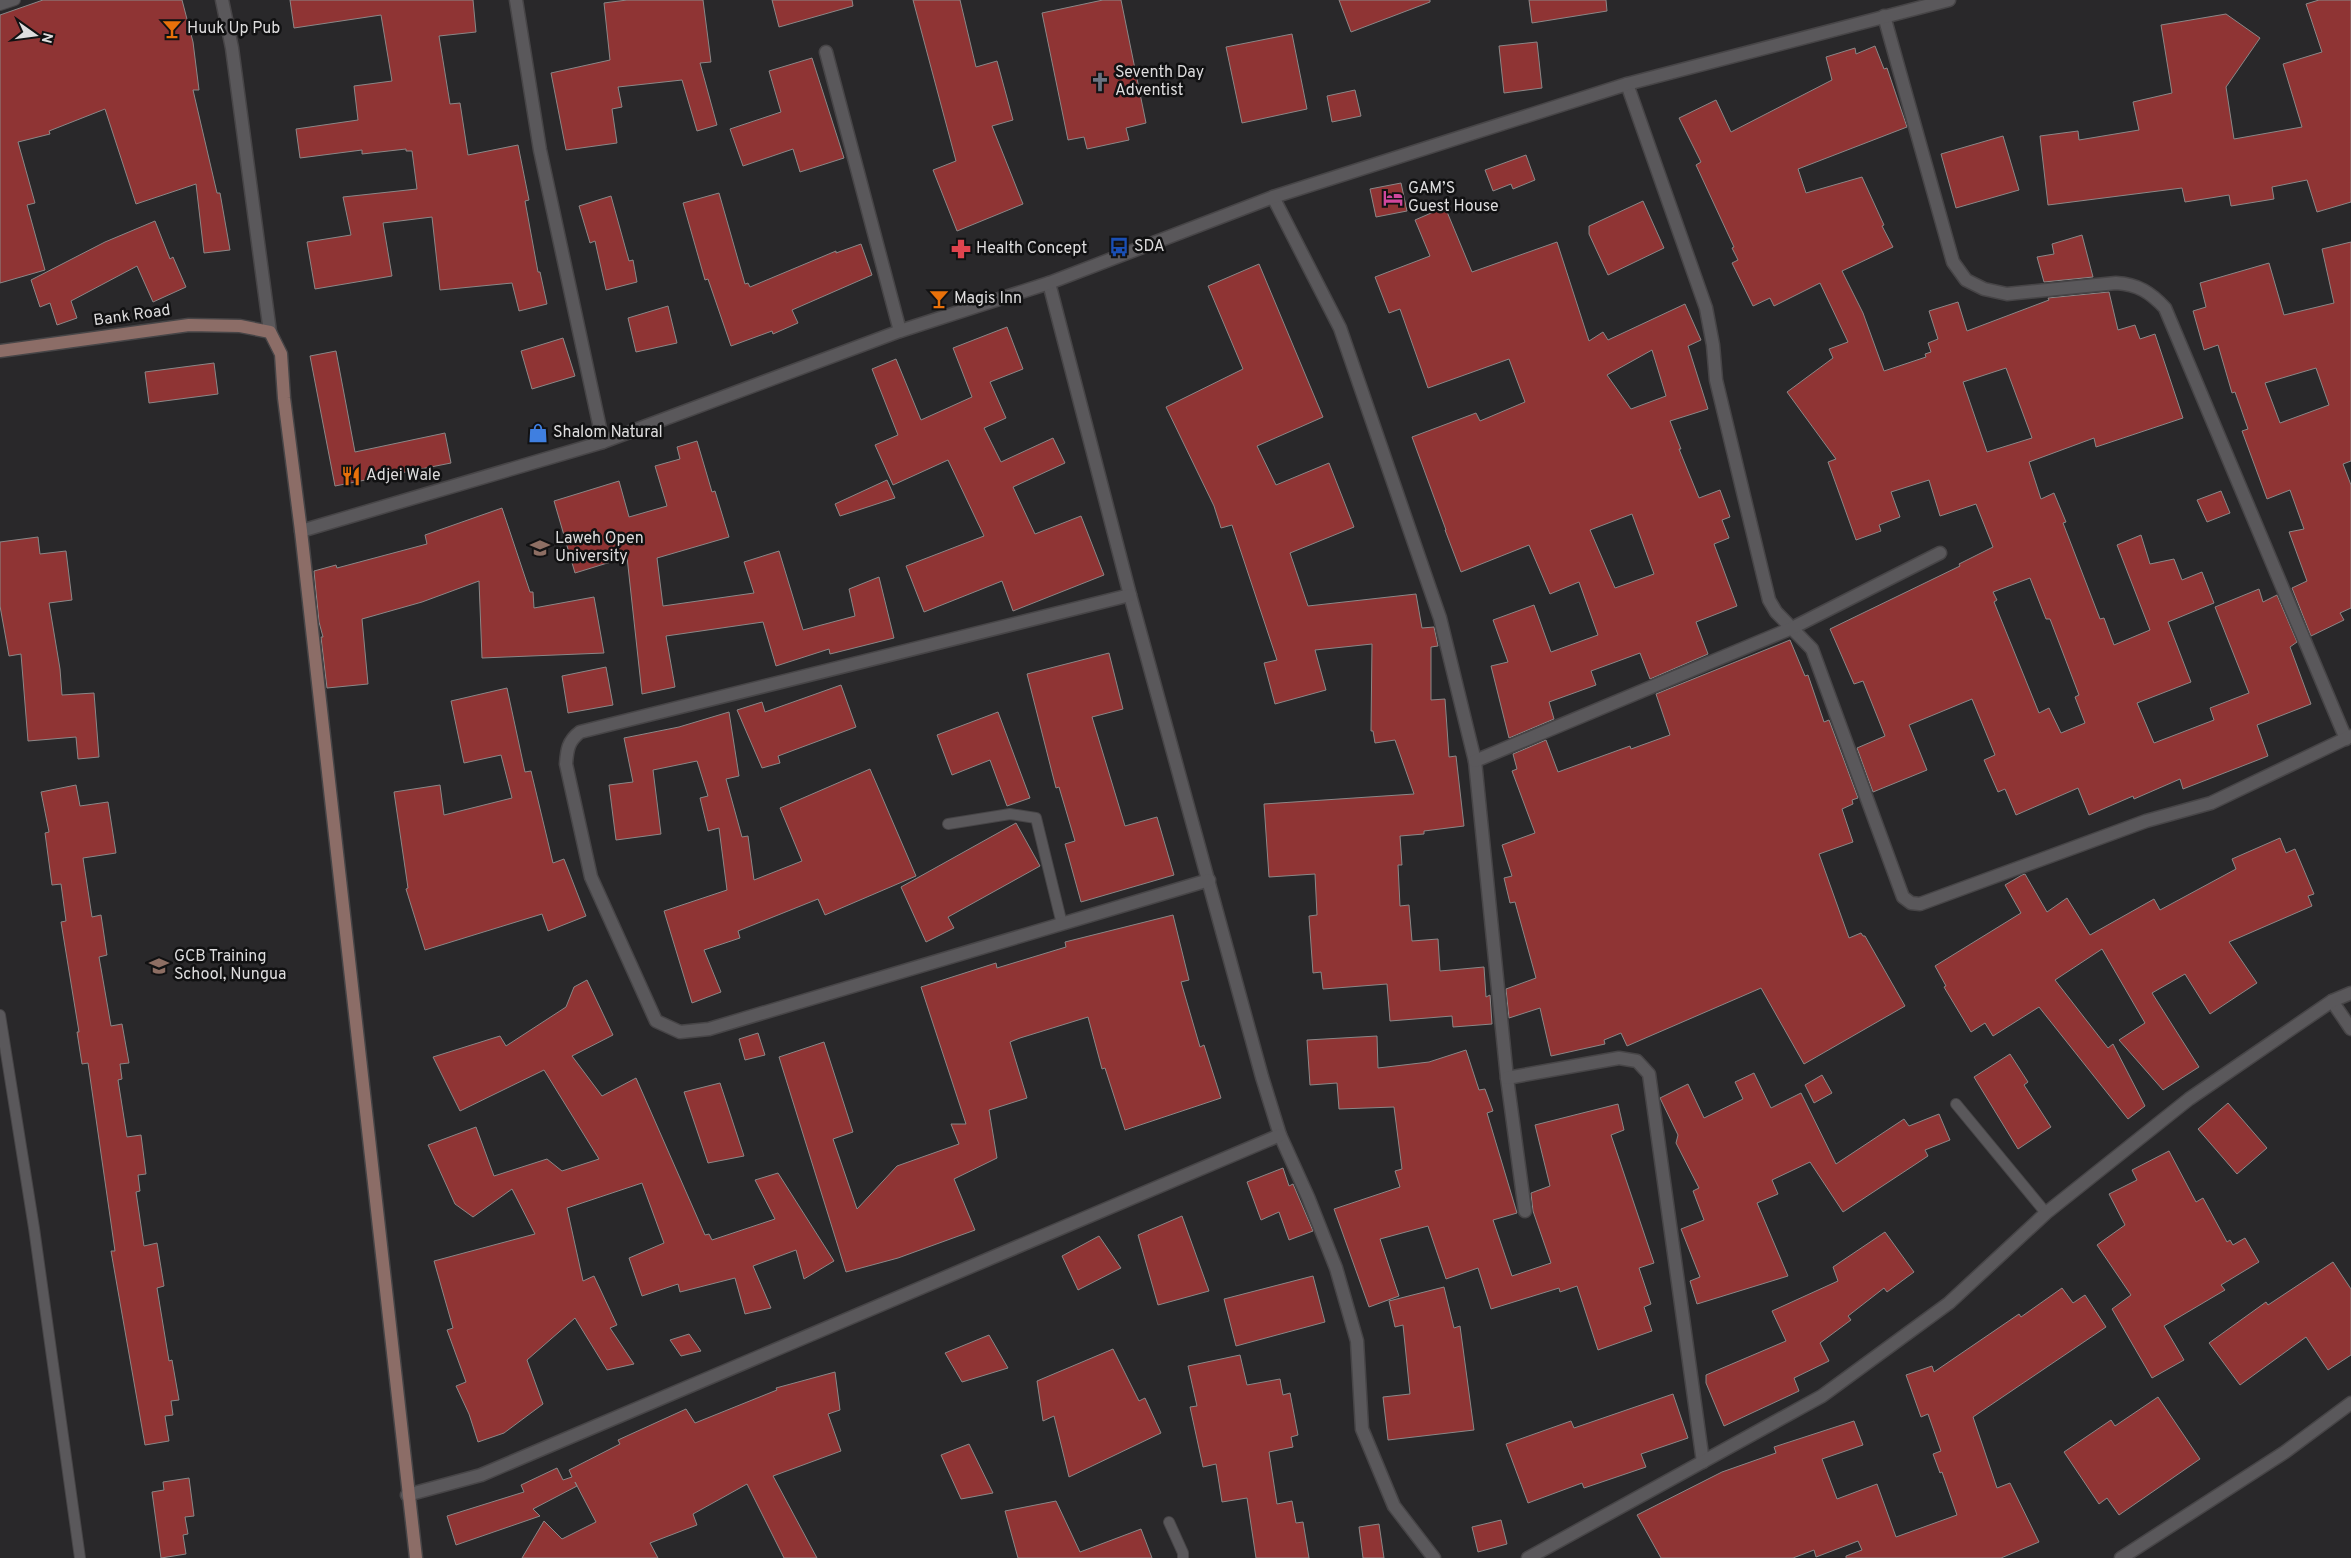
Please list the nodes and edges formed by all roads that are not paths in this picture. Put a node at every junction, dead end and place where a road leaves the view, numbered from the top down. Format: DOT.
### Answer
graph roads {
  1 [pos="15,0"];
  2 [pos="222,0"];
  3 [pos="516,0"];
  4 [pos="1949,0"];
  5 [pos="0,5"];
  6 [pos="1884,16"];
  7 [pos="826,52"];
  8 [pos="1627,84"];
  9 [pos="1273,197"];
  10 [pos="1048,283"];
  11 [pos="270,332"];
  12 [pos="900,332"];
  13 [pos="0,351"];
  14 [pos="602,442"];
  15 [pos="301,531"];
  16 [pos="1940,553"];
  17 [pos="1130,595"];
  18 [pos="1792,628"];
  19 [pos="2348,737"];
  20 [pos="1475,761"];
  21 [pos="948,824"];
  22 [pos="1209,880"];
  23 [pos="1062,924"];
  24 [pos="2351,993"];
  25 [pos="2332,1001"];
  26 [pos="0,1015"];
  27 [pos="2351,1029"];
  28 [pos="1507,1078"];
  29 [pos="1956,1104"];
  30 [pos="1280,1135"];
  31 [pos="1525,1211"];
  32 [pos="2046,1213"];
  33 [pos="2351,1403"];
  34 [pos="1703,1462"];
  35 [pos="407,1495"];
  36 [pos="1169,1522"];
  37 [pos="80,1558"];
  38 [pos="416,1558"];
  39 [pos="1183,1558"];
  40 [pos="1434,1558"];
  41 [pos="1528,1558"];
  42 [pos="2121,1558"];
  1 -- 5 [label="lane"];
  2 -- 11 [label="street"];
  3 -- 14 [label="street"];
  4 -- 6 [label="street"];
  6 -- 8 [label="street"];
  6 -- 19 [label="street"];
  7 -- 12 [label="street"];
  8 -- 9 [label="street"];
  8 -- 18 [label="street"];
  9 -- 10 [label="street"];
  9 -- 20 [label="street"];
  10 -- 12 [label="street"];
  10 -- 17 [label="street"];
  11 -- 13 [label="street, Bank Road"];
  11 -- 15 [label="street"];
  12 -- 14 [label="street"];
  14 -- 15 [label="street"];
  15 -- 35 [label="street"];
  16 -- 18 [label="street"];
  17 -- 22 [label="street"];
  17 -- 23 [label="street"];
  18 -- 19 [label="street"];
  18 -- 20 [label="street"];
  20 -- 28 [label="street"];
  21 -- 23 [label="lane"];
  22 -- 23 [label="street"];
  22 -- 30 [label="street"];
  24 -- 25 [label="street"];
  25 -- 27 [label="street"];
  25 -- 32 [label="street"];
  26 -- 37 [label="lane"];
  28 -- 31 [label="street"];
  28 -- 34 [label="street"];
  29 -- 32 [label="lane"];
  30 -- 35 [label="street"];
  30 -- 40 [label="street"];
  32 -- 34 [label="street"];
  33 -- 42 [label="street"];
  34 -- 41 [label="street"];
  35 -- 38 [label="street"];
  36 -- 39 [label="lane"];
}
